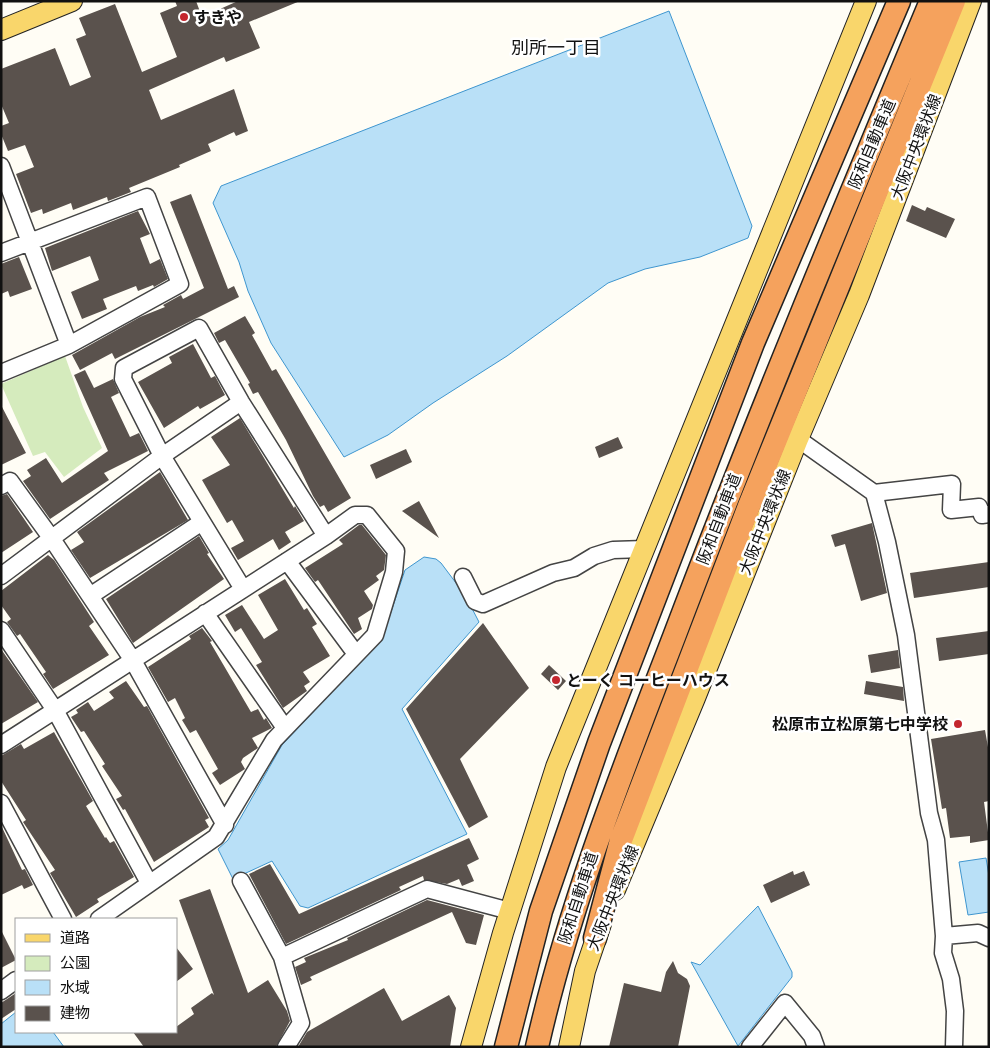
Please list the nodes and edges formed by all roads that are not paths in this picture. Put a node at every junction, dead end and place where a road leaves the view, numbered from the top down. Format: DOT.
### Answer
graph roads {
  1 [pos="72,1"];
  2 [pos="866,1"];
  3 [pos="899,1"];
  4 [pos="931,1"];
  5 [pos="954,1"];
  6 [pos="971,1"];
  7 [pos="1,30"];
  8 [pos="1,166"];
  9 [pos="29,242"];
  10 [pos="1,253"];
  11 [pos="70,345"];
  12 [pos="1,373"];
  13 [pos="242,402"];
  14 [pos="798,439"];
  15 [pos="162,456"];
  16 [pos="1,486"];
  17 [pos="874,493"];
  18 [pos="989,514"];
  19 [pos="202,522"];
  20 [pos="326,536"];
  21 [pos="52,539"];
  22 [pos="645,549"];
  23 [pos="287,561"];
  24 [pos="1,576"];
  25 [pos="463,577"];
  26 [pos="243,589"];
  27 [pos="90,596"];
  28 [pos="205,613"];
  29 [pos="1,630"];
  30 [pos="356,654"];
  31 [pos="132,659"];
  32 [pos="55,710"];
  33 [pos="286,728"];
  34 [pos="1,745"];
  35 [pos="1,803"];
  36 [pos="225,825"];
  37 [pos="241,881"];
  38 [pos="149,883"];
  39 [pos="510,911"];
  40 [pos="62,918"];
  41 [pos="100,918"];
  42 [pos="944,936"];
  43 [pos="594,938"];
  44 [pos="989,938"];
  45 [pos="282,957"];
  46 [pos="15,981"];
  47 [pos="1,991"];
  48 [pos="286,1047"];
  49 [pos="471,1047"];
  50 [pos="506,1047"];
  51 [pos="537,1047"];
  52 [pos="569,1047"];
  53 [pos="750,1047"];
  54 [pos="816,1047"];
  55 [pos="954,1047"];
  1 -- 7 [label="main road"];
  2 -- 22 [label="main road"];
  3 -- 50 [label="highway, 阪和自動車道"];
  4 -- 51 [label="highway, 阪和自動車道"];
  5 -- 43 [label="highway"];
  6 -- 14 [label="main road, 大阪中央環状線"];
  8 -- 9 [label="street"];
  9 -- 10 [label="street"];
  9 -- 11 [label="street"];
  9 -- 11 [label="street"];
  11 -- 12 [label="street"];
  13 -- 15 [label="street"];
  13 -- 15 [label="street"];
  13 -- 20 [label="street"];
  14 -- 17 [label="street"];
  14 -- 43 [label="main road, 大阪中央環状線"];
  15 -- 19 [label="street"];
  15 -- 21 [label="street"];
  16 -- 21 [label="street"];
  17 -- 18 [label="street"];
  17 -- 42 [label="street"];
  19 -- 26 [label="street"];
  19 -- 27 [label="street"];
  20 -- 23 [label="street"];
  20 -- 30 [label="street"];
  21 -- 24 [label="street"];
  21 -- 27 [label="street"];
  22 -- 25 [label="street"];
  22 -- 39 [label="main road"];
  23 -- 26 [label="street"];
  23 -- 30 [label="street"];
  26 -- 28 [label="street"];
  27 -- 31 [label="street"];
  28 -- 31 [label="street"];
  28 -- 33 [label="street"];
  29 -- 32 [label="street"];
  30 -- 33 [label="street"];
  31 -- 32 [label="street"];
  31 -- 36 [label="street"];
  32 -- 34 [label="street"];
  32 -- 38 [label="street"];
  33 -- 36 [label="street"];
  35 -- 40 [label="street"];
  36 -- 38 [label="street"];
  37 -- 45 [label="street"];
  38 -- 41 [label="street"];
  39 -- 45 [label="street"];
  39 -- 49 [label="main road"];
  42 -- 44 [label="street"];
  42 -- 55 [label="street"];
  43 -- 52 [label="main road, 大阪中央環状線"];
  45 -- 48 [label="street"];
  46 -- 47 [label="street"];
  53 -- 54 [label="street"];
}
